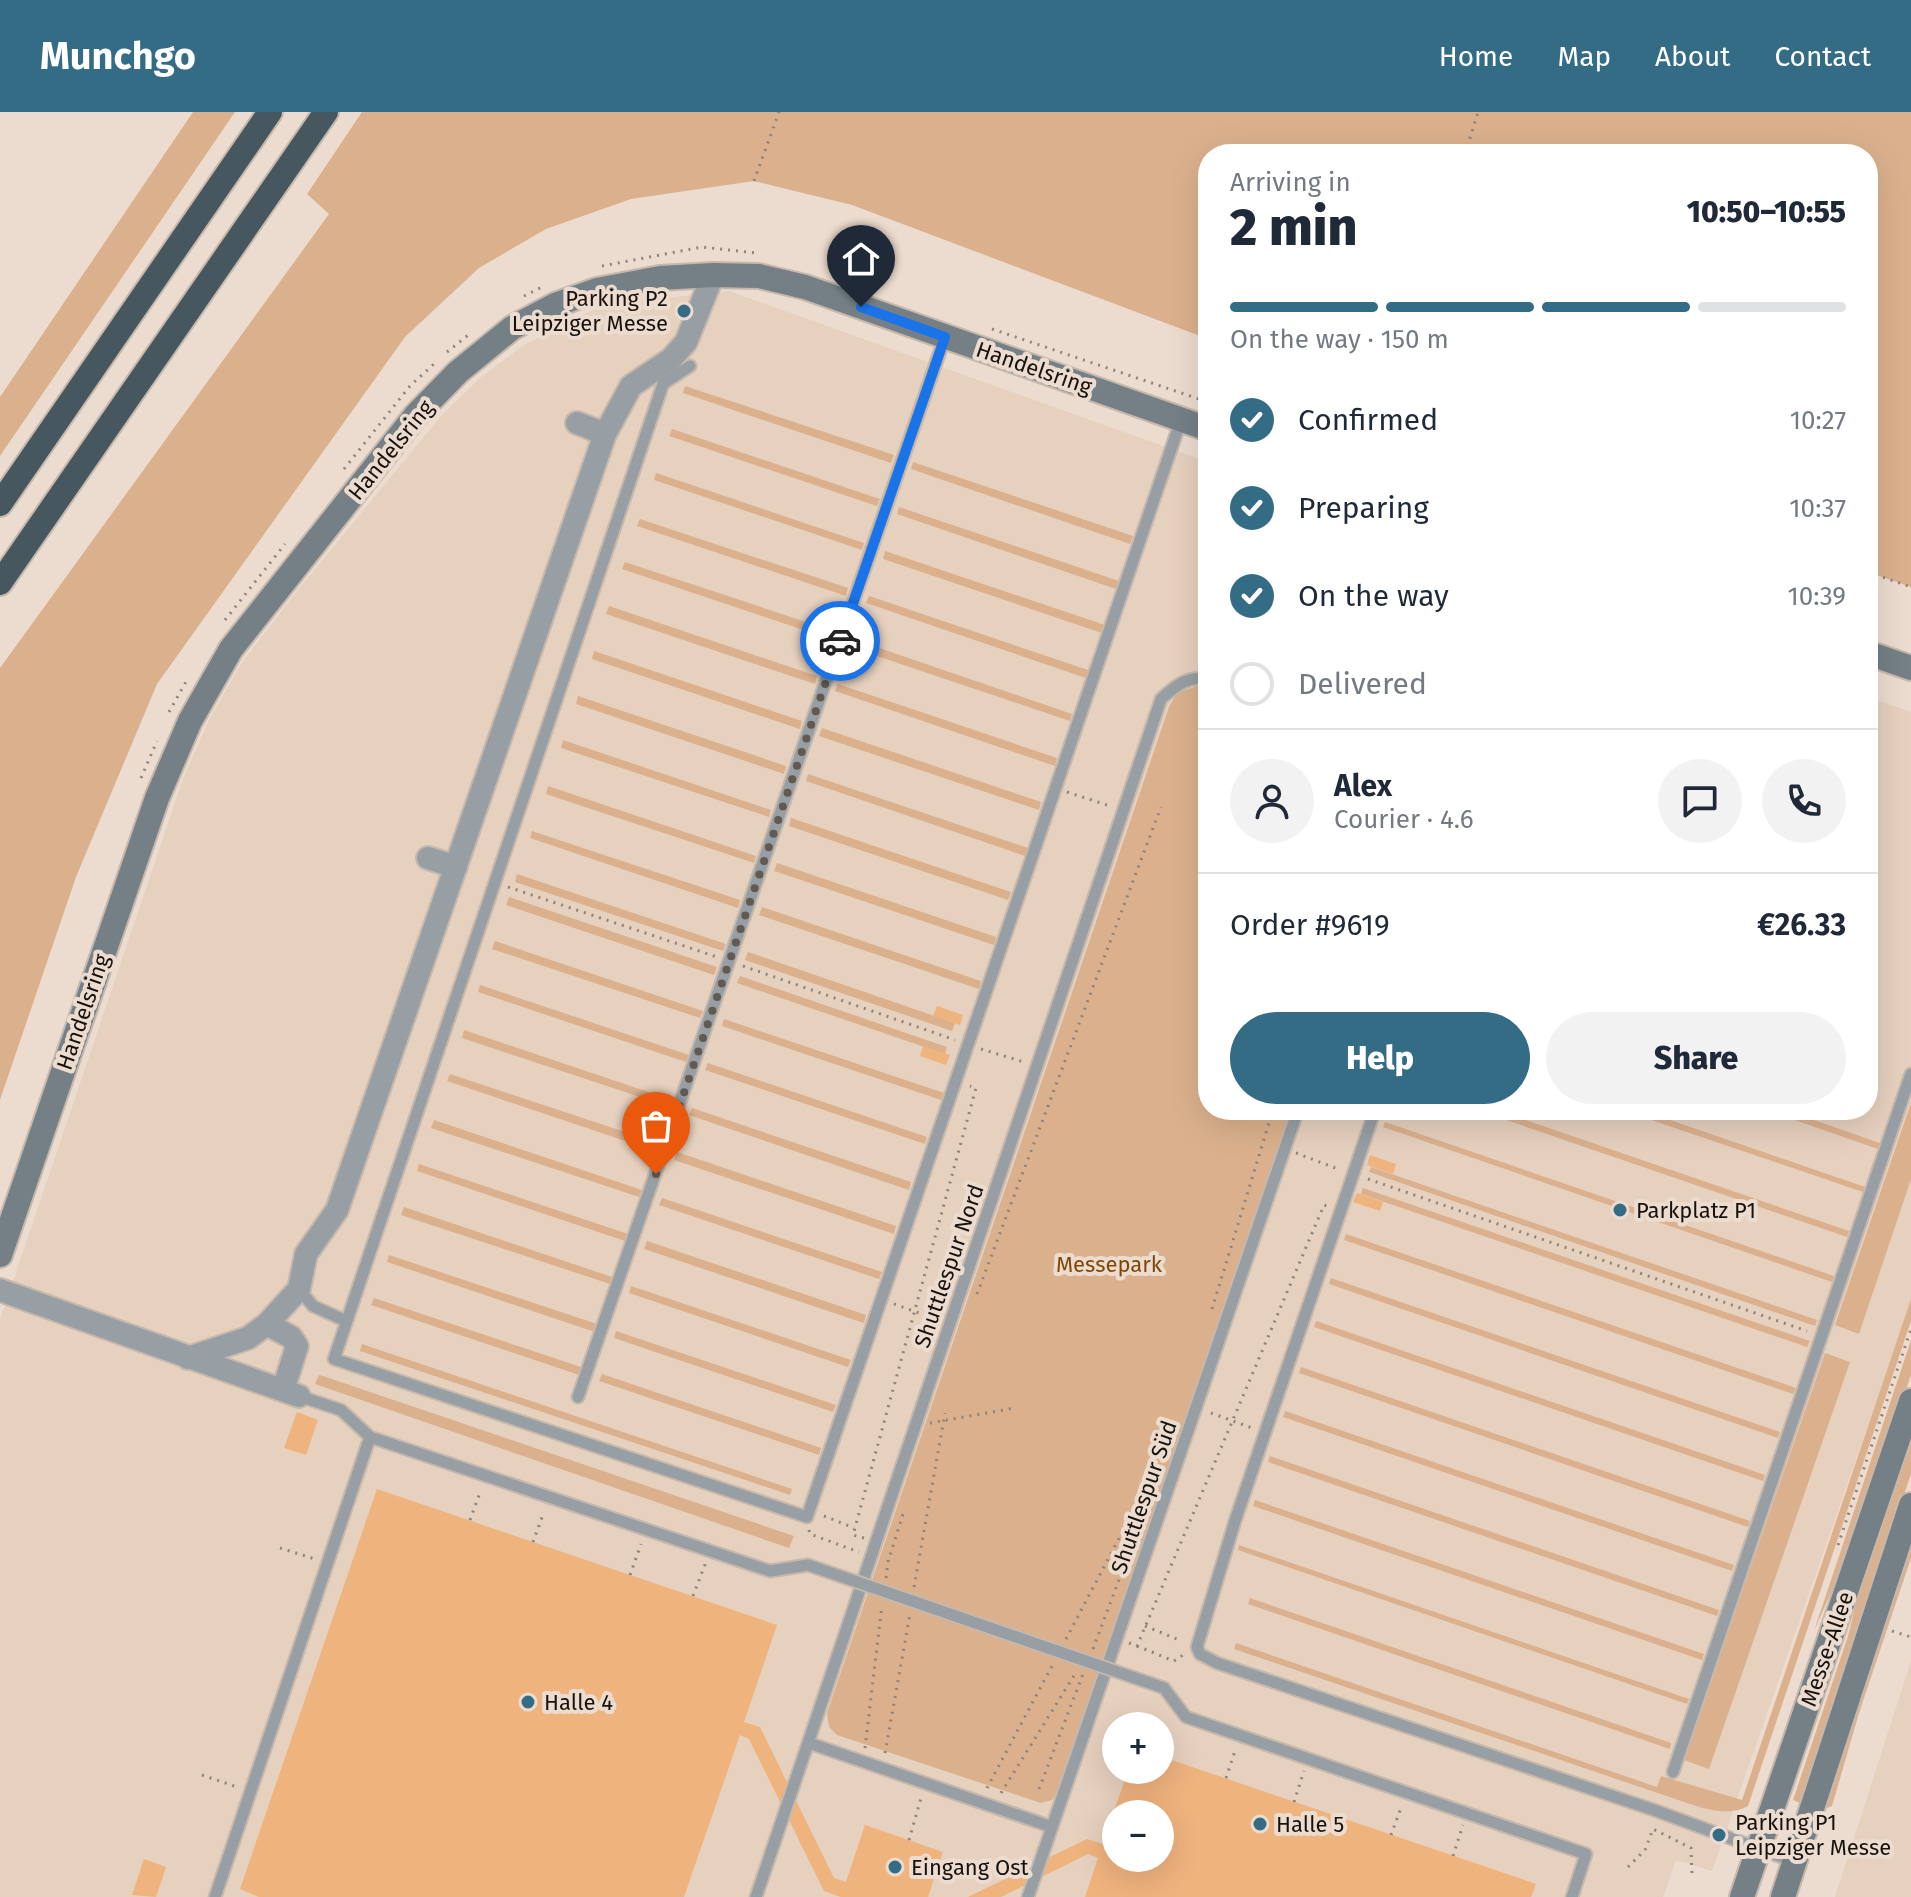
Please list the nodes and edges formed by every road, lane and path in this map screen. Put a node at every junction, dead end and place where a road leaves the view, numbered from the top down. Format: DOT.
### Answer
graph roads {
  1 [pos="270,112"];
  2 [pos="326,112"];
  3 [pos="779,112"];
  4 [pos="1478,112"];
  5 [pos="1468,144"];
  6 [pos="754,181"];
  7 [pos="601,266"];
  8 [pos="713,275"];
  9 [pos="759,276"];
  10 [pos="547,285"];
  11 [pos="521,298"];
  12 [pos="472,332"];
  13 [pos="945,337"];
  14 [pos="690,366"];
  15 [pos="1189,396"];
  16 [pos="1198,399"];
  17 [pos="1181,420"];
  18 [pos="577,423"];
  19 [pos="1198,426"];
  20 [pos="605,434"];
  21 [pos="337,479"];
  22 [pos="0,504"];
  23 [pos="289,539"];
  24 [pos="1878,575"];
  25 [pos="0,583"];
  26 [pos="1911,587"];
  27 [pos="223,624"];
  28 [pos="1878,656"];
  29 [pos="1911,668"];
  30 [pos="190,675"];
  31 [pos="1198,678"];
  32 [pos="168,715"];
  33 [pos="162,729"];
  34 [pos="138,787"];
  35 [pos="1057,788"];
  36 [pos="1161,807"];
  37 [pos="1124,811"];
  38 [pos="428,858"];
  39 [pos="456,867"];
  40 [pos="969,1045"];
  41 [pos="1039,1067"];
  42 [pos="1911,1074"];
  43 [pos="956,1081"];
  44 [pos="1270,1120"];
  45 [pos="1295,1120"];
  46 [pos="1372,1120"];
  47 [pos="1285,1149"];
  48 [pos="1353,1174"];
  49 [pos="1340,1211"];
  50 [pos="0,1255"];
  51 [pos="299,1289"];
  52 [pos="0,1290"];
  53 [pos="881,1299"];
  54 [pos="975,1300"];
  55 [pos="914,1311"];
  56 [pos="1210,1317"];
  57 [pos="346,1321"];
  58 [pos="267,1324"];
  59 [pos="951,1324"];
  60 [pos="1822,1336"];
  61 [pos="188,1358"];
  62 [pos="291,1393"];
  63 [pos="578,1397"];
  64 [pos="1911,1401"];
  65 [pos="1015,1408"];
  66 [pos="1196,1408"];
  67 [pos="936,1410"];
  68 [pos="1232,1421"];
  69 [pos="932,1423"];
  70 [pos="915,1425"];
  71 [pos="1265,1432"];
  72 [pos="370,1437"];
  73 [pos="927,1437"];
  74 [pos="486,1476"];
  75 [pos="550,1497"];
  76 [pos="1911,1505"];
  77 [pos="905,1506"];
  78 [pos="809,1511"];
  79 [pos="470,1520"];
  80 [pos="855,1528"];
  81 [pos="646,1530"];
  82 [pos="889,1533"];
  83 [pos="818,1537"];
  84 [pos="533,1542"];
  85 [pos="875,1542"];
  86 [pos="847,1547"];
  87 [pos="710,1551"];
  88 [pos="888,1562"];
  89 [pos="1124,1568"];
  90 [pos="630,1575"];
  91 [pos="693,1596"];
  92 [pos="1145,1626"];
  93 [pos="1890,1630"];
  94 [pos="1911,1637"];
  95 [pos="1118,1639"];
  96 [pos="1137,1646"];
  97 [pos="1197,1647"];
  98 [pos="1089,1655"];
  99 [pos="1174,1661"];
  100 [pos="1080,1667"];
  101 [pos="1084,1671"];
  102 [pos="1240,1735"];
  103 [pos="809,1743"];
  104 [pos="1308,1759"];
  105 [pos="864,1762"];
  106 [pos="1673,1772"];
  107 [pos="1226,1778"];
  108 [pos="925,1783"];
  109 [pos="1039,1789"];
  110 [pos="1407,1792"];
  111 [pos="1294,1802"];
  112 [pos="993,1806"];
  113 [pos="1467,1813"];
  114 [pos="1052,1827"];
  115 [pos="1391,1835"];
  116 [pos="909,1840"];
  117 [pos="1758,1849"];
  118 [pos="1453,1856"];
  119 [pos="1795,1862"];
  120 [pos="1628,1867"];
  121 [pos="1692,1875"];
  122 [pos="215,1897"];
  123 [pos="756,1897"];
  124 [pos="1028,1897"];
  125 [pos="1572,1897"];
  126 [pos="1742,1897"];
  127 [pos="1783,1897"];
  1 -- 22 [label="highway"];
  2 -- 25 [label="highway"];
  3 -- 6 [label="path"];
  4 -- 5 [label="path"];
  7 -- 9 [label="path"];
  8 -- 9 [label="main road, Handelsring"];
  8 -- 20 [label="street"];
  8 -- 50 [label="main road, Handelsring"];
  9 -- 13 [label="main road, Handelsring"];
  10 -- 11 [label="path"];
  12 -- 21 [label="path"];
  13 -- 17 [label="main road, Handelsring"];
  13 -- 63 [label="lane"];
  14 -- 57 [label="lane"];
  15 -- 16 [label="path"];
  17 -- 19 [label="main road, Handelsring"];
  17 -- 35 [label="lane"];
  18 -- 20 [label="street"];
  20 -- 39 [label="street"];
  23 -- 27 [label="path"];
  24 -- 26 [label="path"];
  28 -- 29 [label="main road"];
  30 -- 32 [label="path"];
  31 -- 37 [label="lane, Shuttlespur Nord"];
  33 -- 34 [label="path"];
  35 -- 37 [label="path"];
  35 -- 40 [label="lane"];
  36 -- 54 [label="path"];
  37 -- 41 [label="lane, Shuttlespur Nord"];
  38 -- 39 [label="street"];
  39 -- 51 [label="street"];
  40 -- 41 [label="path"];
  40 -- 43 [label="lane"];
  41 -- 59 [label="lane, Shuttlespur Nord"];
  42 -- 60 [label="lane"];
  43 -- 53 [label="lane"];
  43 -- 55 [label="path"];
  44 -- 56 [label="path"];
  45 -- 47 [label="lane, Shuttlespur Süd"];
  46 -- 48 [label="lane"];
  47 -- 48 [label="path"];
  47 -- 66 [label="lane, Shuttlespur Süd"];
  48 -- 49 [label="lane"];
  48 -- 60 [label="path"];
  49 -- 68 [label="path"];
  49 -- 71 [label="lane"];
  51 -- 57 [label="lane"];
  51 -- 58 [label="street"];
  52 -- 61 [label="street"];
  53 -- 55 [label="path"];
  53 -- 78 [label="lane"];
  55 -- 59 [label="path"];
  55 -- 80 [label="path"];
  57 -- 78 [label="lane"];
  58 -- 61 [label="street"];
  58 -- 62 [label="street"];
  59 -- 70 [label="lane, Shuttlespur Nord"];
  60 -- 106 [label="lane"];
  61 -- 62 [label="street"];
  62 -- 72 [label="lane"];
  64 -- 117 [label="main road, Messe-Allee"];
  65 -- 69 [label="path"];
  66 -- 68 [label="path"];
  66 -- 95 [label="lane, Shuttlespur Süd"];
  67 -- 69 [label="path"];
  68 -- 71 [label="path"];
  68 -- 92 [label="path"];
  69 -- 70 [label="path"];
  69 -- 73 [label="path"];
  70 -- 85 [label="lane, Shuttlespur Nord"];
  71 -- 97 [label="lane"];
  72 -- 74 [label="lane"];
  72 -- 122 [label="lane"];
  74 -- 75 [label="lane"];
  74 -- 79 [label="path"];
  75 -- 81 [label="lane"];
  75 -- 84 [label="path"];
  76 -- 119 [label="main road, Messe-Allee"];
  77 -- 88 [label="path"];
  78 -- 80 [label="path"];
  80 -- 85 [label="path"];
  81 -- 87 [label="lane"];
  81 -- 90 [label="path"];
  82 -- 88 [label="path"];
  83 -- 86 [label="path"];
  85 -- 103 [label="lane, Shuttlespur Nord"];
  87 -- 91 [label="path"];
  87 -- 102 [label="lane, bridge"];
  88 -- 105 [label="path"];
  89 -- 98 [label="path"];
  92 -- 96 [label="path"];
  92 -- 97 [label="path"];
  93 -- 94 [label="path"];
  95 -- 96 [label="path"];
  95 -- 114 [label="lane, Shuttlespur Süd"];
  96 -- 99 [label="path"];
  97 -- 117 [label="lane"];
  100 -- 112 [label="path"];
  101 -- 109 [label="path"];
  102 -- 104 [label="lane"];
  102 -- 107 [label="path"];
  103 -- 105 [label="lane"];
  103 -- 123 [label="lane, Shuttlespur Nord"];
  104 -- 110 [label="lane"];
  104 -- 111 [label="path"];
  105 -- 108 [label="lane"];
  108 -- 112 [label="lane"];
  108 -- 116 [label="path"];
  110 -- 113 [label="lane"];
  110 -- 115 [label="path"];
  112 -- 114 [label="lane"];
  113 -- 118 [label="path"];
  113 -- 125 [label="lane"];
  114 -- 124 [label="lane, Shuttlespur Süd"];
  117 -- 119 [label="lane"];
  117 -- 126 [label="main road, Messe-Allee"];
  119 -- 127 [label="main road, Messe-Allee"];
  120 -- 121 [label="path"];
}
